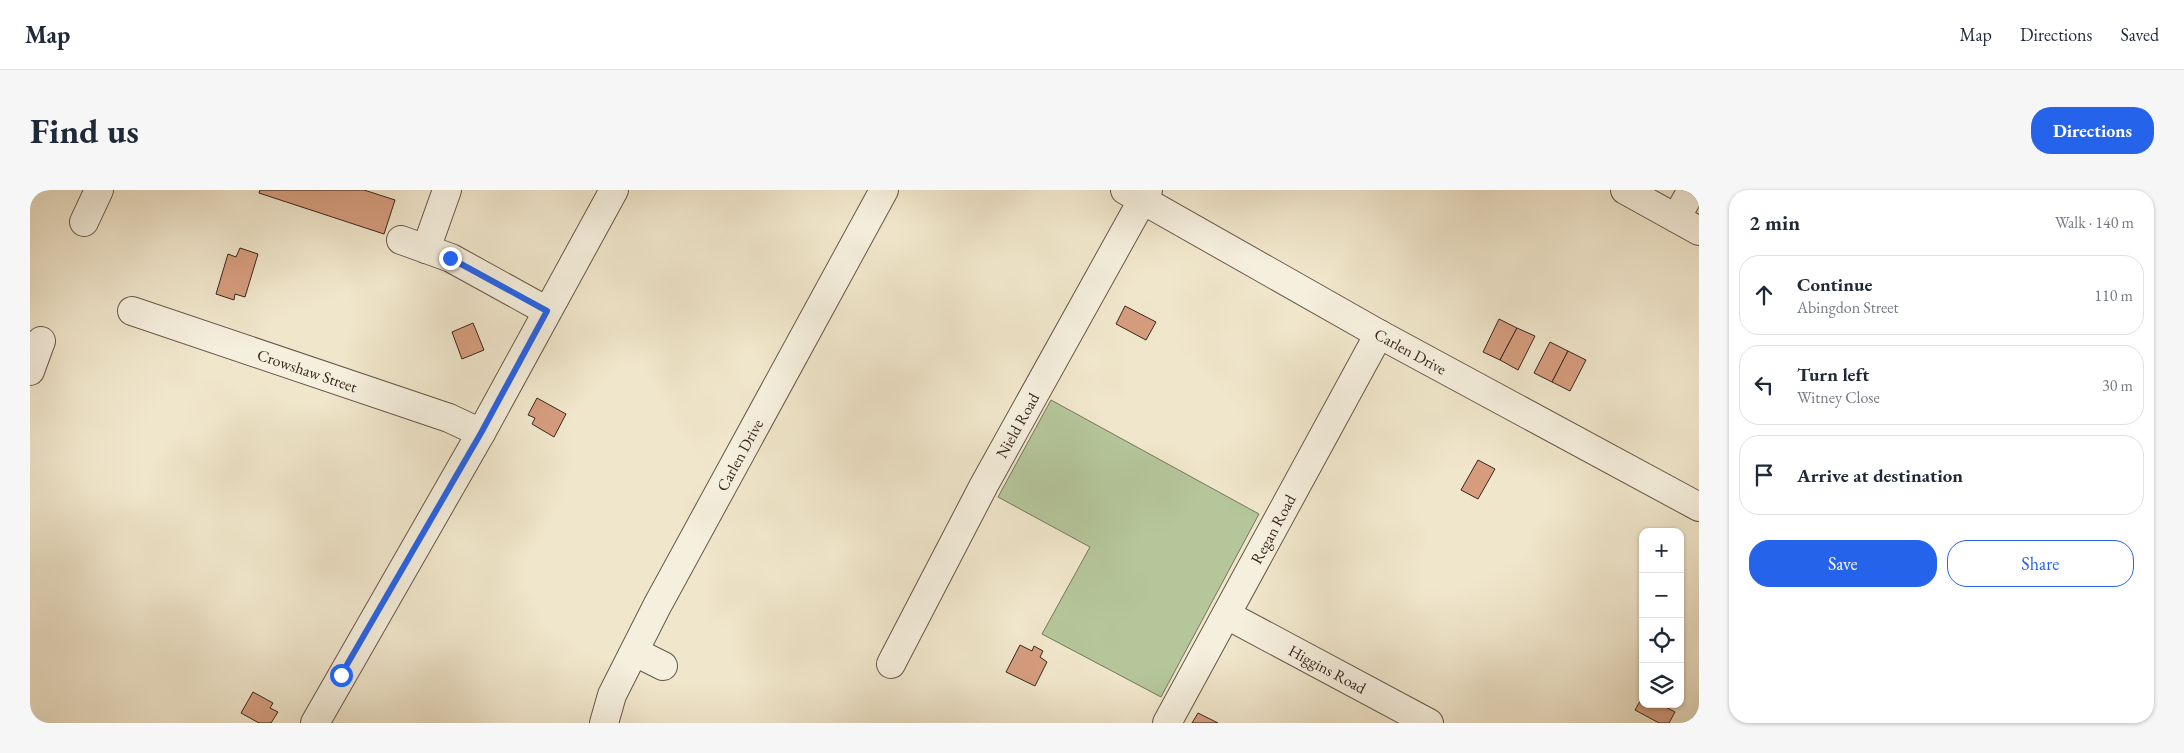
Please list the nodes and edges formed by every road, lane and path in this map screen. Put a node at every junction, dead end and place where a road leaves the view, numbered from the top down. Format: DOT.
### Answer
graph roads {
  1 [pos="99,190"];
  2 [pos="447,190"];
  3 [pos="614,190"];
  4 [pos="884,190"];
  5 [pos="1625,190"];
  6 [pos="1692,190"];
  7 [pos="1138,193"];
  8 [pos="84,222"];
  9 [pos="1688,224"];
  10 [pos="401,240"];
  11 [pos="426,249"];
  12 [pos="132,311"];
  13 [pos="547,311"];
  14 [pos="1379,334"];
  15 [pos="41,341"];
  16 [pos="30,371"];
  17 [pos="481,433"];
  18 [pos="1699,506"];
  19 [pos="1227,615"];
  20 [pos="634,652"];
  21 [pos="891,664"];
  22 [pos="663,666"];
  23 [pos="315,723"];
  24 [pos="604,723"];
  25 [pos="1167,723"];
  26 [pos="1429,723"];
  1 -- 8 [label="street"];
  2 -- 11 [label="street"];
  3 -- 13 [label="street"];
  4 -- 20 [label="street, Carlen Drive"];
  5 -- 9 [label="street"];
  6 -- 9 [label="street"];
  7 -- 14 [label="street, Carlen Drive"];
  7 -- 21 [label="street, Nield Road"];
  10 -- 11 [label="street"];
  11 -- 13 [label="street"];
  12 -- 17 [label="street, Crowshaw Street"];
  13 -- 17 [label="street"];
  14 -- 18 [label="street, Carlen Drive"];
  14 -- 19 [label="street, Regan Road"];
  15 -- 16 [label="street"];
  17 -- 23 [label="street"];
  19 -- 25 [label="street, Regan Road"];
  19 -- 26 [label="street, Higgins Road"];
  20 -- 22 [label="street"];
  20 -- 24 [label="street, Carlen Drive"];
}
